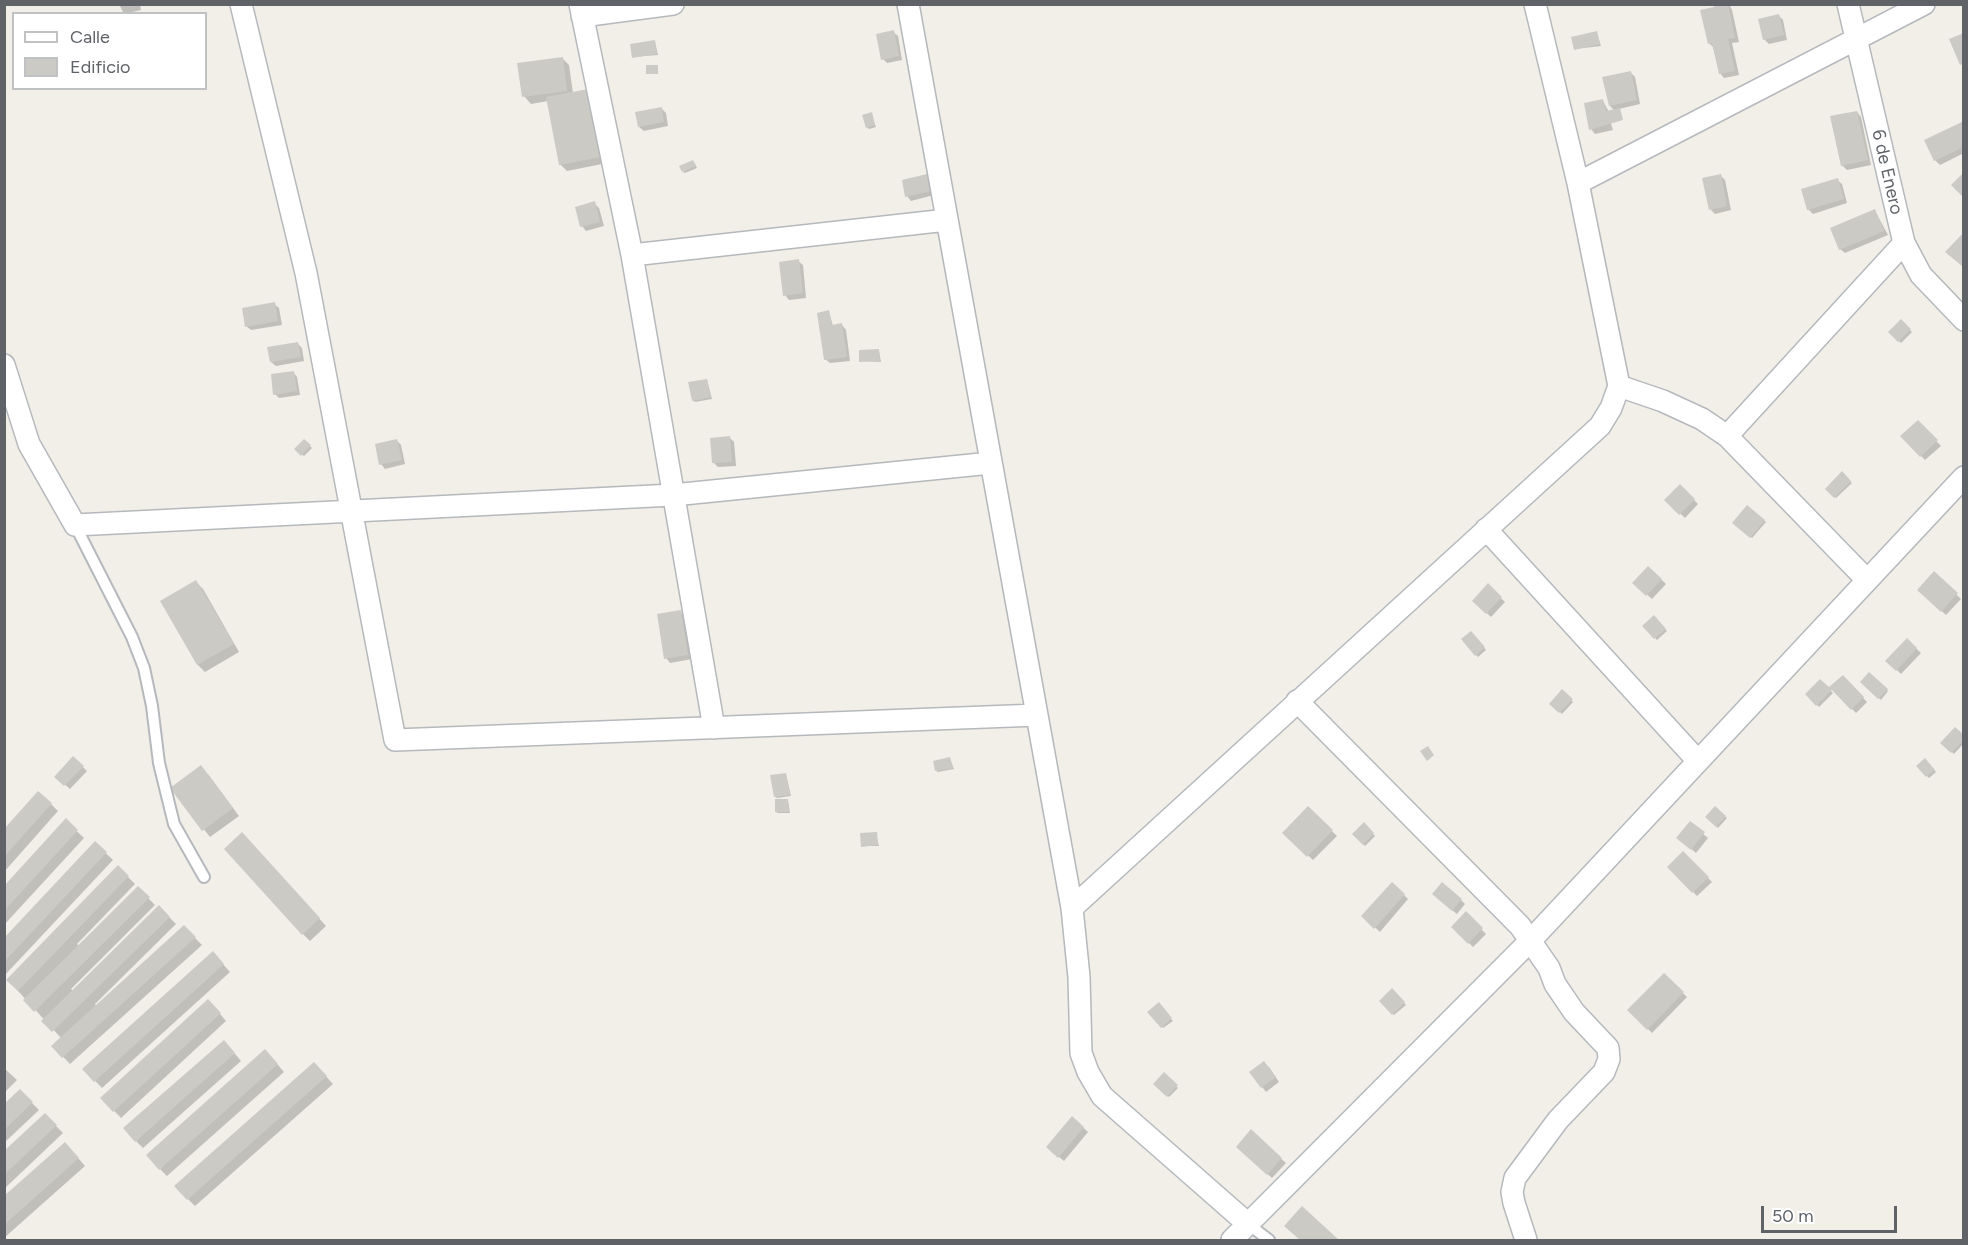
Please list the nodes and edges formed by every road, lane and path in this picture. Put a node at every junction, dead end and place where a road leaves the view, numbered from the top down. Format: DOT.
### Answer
graph roads {
  1 [pos="241,4"];
  2 [pos="673,4"];
  3 [pos="908,4"];
  4 [pos="1535,4"];
  5 [pos="1848,4"];
  6 [pos="1924,4"];
  7 [pos="581,10"];
  8 [pos="1857,41"];
  9 [pos="1578,183"];
  10 [pos="947,220"];
  11 [pos="1904,243"];
  12 [pos="632,255"];
  13 [pos="1964,320"];
  14 [pos="4,365"];
  15 [pos="1619,386"];
  16 [pos="1727,436"];
  17 [pos="991,463"];
  18 [pos="1964,477"];
  19 [pos="674,495"];
  20 [pos="351,512"];
  21 [pos="75,525"];
  22 [pos="1486,529"];
  23 [pos="1867,580"];
  24 [pos="1297,701"];
  25 [pos="1037,715"];
  26 [pos="714,728"];
  27 [pos="1697,760"];
  28 [pos="204,877"];
  29 [pos="1072,908"];
  30 [pos="1531,940"];
  31 [pos="1248,1224"];
  32 [pos="1232,1240"];
  33 [pos="1269,1240"];
  34 [pos="1526,1240"];
  1 -- 20 [label="street"];
  2 -- 7 [label="street"];
  3 -- 10 [label="street"];
  4 -- 9 [label="street"];
  5 -- 8 [label="street, 6 de Enero"];
  6 -- 8 [label="street"];
  7 -- 12 [label="street"];
  8 -- 9 [label="street"];
  8 -- 11 [label="street, 6 de Enero"];
  9 -- 15 [label="street"];
  10 -- 12 [label="street"];
  10 -- 17 [label="street"];
  11 -- 13 [label="street, 6 de Enero"];
  11 -- 16 [label="street"];
  12 -- 19 [label="street"];
  14 -- 21 [label="street"];
  15 -- 16 [label="street"];
  15 -- 22 [label="street"];
  16 -- 23 [label="street"];
  17 -- 19 [label="street"];
  17 -- 25 [label="street"];
  18 -- 23 [label="street"];
  19 -- 20 [label="street"];
  19 -- 26 [label="street"];
  20 -- 21 [label="street"];
  20 -- 26 [label="street"];
  21 -- 28 [label="lane"];
  22 -- 24 [label="street"];
  22 -- 27 [label="street"];
  23 -- 27 [label="street"];
  24 -- 29 [label="street"];
  24 -- 30 [label="street"];
  25 -- 26 [label="street"];
  25 -- 29 [label="street"];
  27 -- 30 [label="street"];
  29 -- 31 [label="street"];
  30 -- 31 [label="street"];
  30 -- 34 [label="street"];
  31 -- 32 [label="street"];
  31 -- 33 [label="lane"];
}
